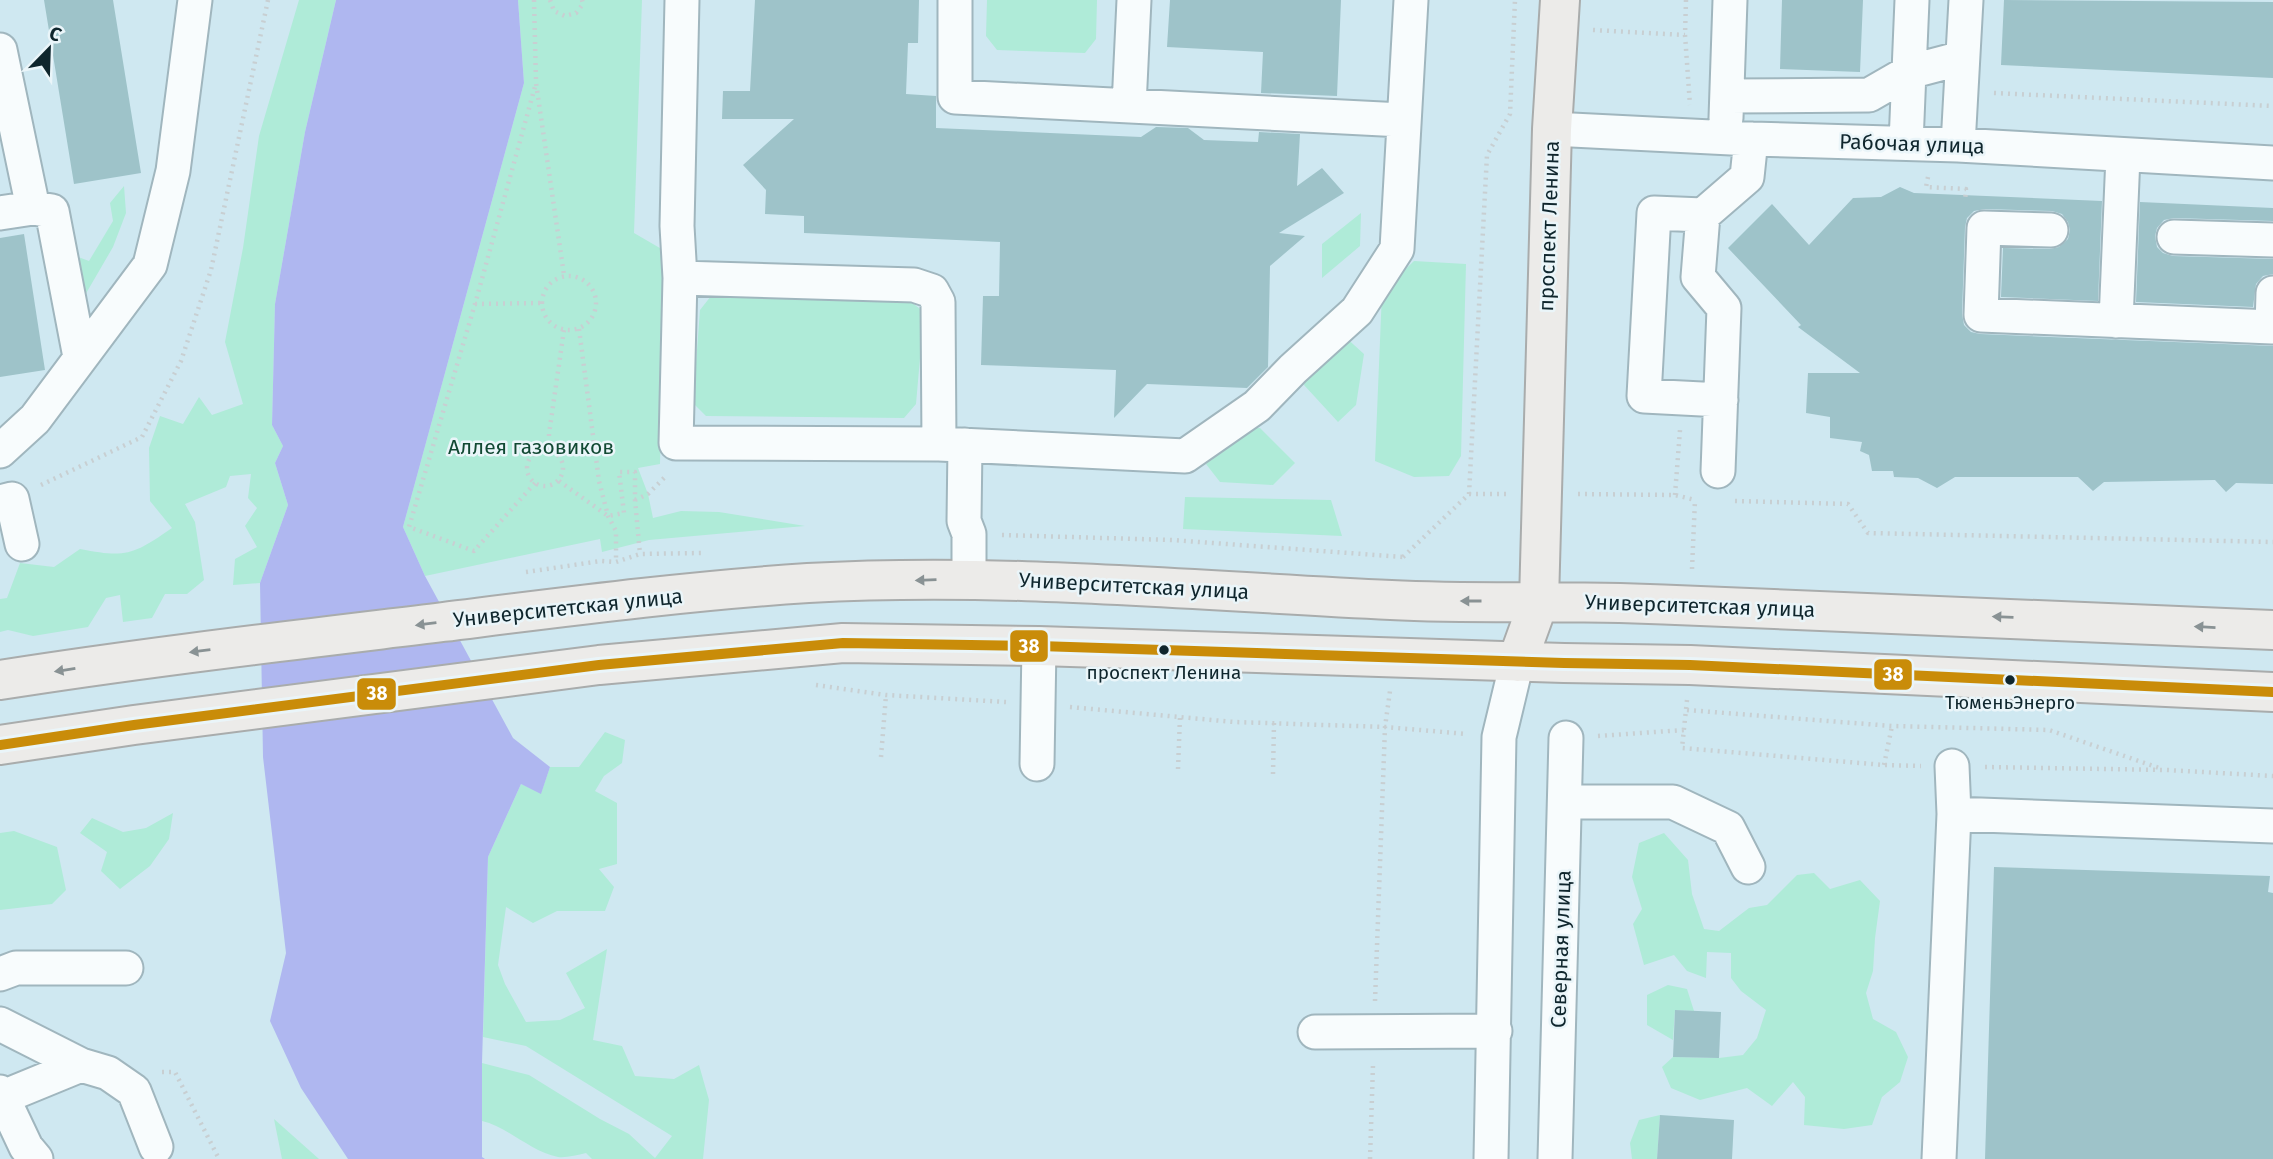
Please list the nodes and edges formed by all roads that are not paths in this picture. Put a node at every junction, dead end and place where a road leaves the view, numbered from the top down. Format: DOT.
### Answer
graph roads {
  1 [pos="195,0"];
  2 [pos="682,0"];
  3 [pos="955,0"];
  4 [pos="1134,0"];
  5 [pos="1411,0"];
  6 [pos="1730,0"];
  7 [pos="1912,0"];
  8 [pos="1966,0"];
  9 [pos="1559,14"];
  10 [pos="1962,58"];
  11 [pos="1,63"];
  12 [pos="1909,72"];
  13 [pos="1728,96"];
  14 [pos="1129,106"];
  15 [pos="1402,120"];
  16 [pos="1552,130"];
  17 [pos="1738,139"];
  18 [pos="1906,143"];
  19 [pos="1958,145"];
  20 [pos="2123,156"];
  21 [pos="2273,163"];
  22 [pos="33,208"];
  23 [pos="0,213"];
  24 [pos="1703,215"];
  25 [pos="2051,230"];
  26 [pos="2174,237"];
  27 [pos="2273,240"];
  28 [pos="680,278"];
  29 [pos="2273,293"];
  30 [pos="2116,321"];
  31 [pos="80,356"];
  32 [pos="1721,400"];
  33 [pos="952,444"];
  34 [pos="0,451"];
  35 [pos="1717,491"];
  36 [pos="0,502"];
  37 [pos="22,544"];
  38 [pos="969,578"];
  39 [pos="1539,601"];
  40 [pos="2273,630"];
  41 [pos="1039,646"];
  42 [pos="1517,662"];
  43 [pos="1564,663"];
  44 [pos="0,680"];
  45 [pos="2273,692"];
  46 [pos="1566,738"];
  47 [pos="0,745"];
  48 [pos="1037,764"];
  49 [pos="1951,766"];
  50 [pos="1565,802"];
  51 [pos="1954,814"];
  52 [pos="2273,825"];
  53 [pos="1748,867"];
  54 [pos="126,968"];
  55 [pos="0,974"];
  56 [pos="0,1024"];
  57 [pos="1495,1031"];
  58 [pos="1315,1032"];
  59 [pos="81,1065"];
  60 [pos="2,1094"];
  61 [pos="156,1147"];
  62 [pos="21,1154"];
  63 [pos="1491,1159"];
  64 [pos="1555,1159"];
  65 [pos="1939,1159"];
  1 -- 31 [label="street"];
  2 -- 28 [label="street"];
  3 -- 14 [label="street"];
  4 -- 14 [label="street"];
  5 -- 15 [label="street"];
  6 -- 13 [label="street"];
  7 -- 12 [label="street"];
  8 -- 10 [label="street"];
  9 -- 16 [label="main road, проспект Ленина"];
  10 -- 12 [label="street"];
  10 -- 19 [label="street"];
  11 -- 22 [label="street"];
  12 -- 13 [label="street"];
  12 -- 18 [label="street"];
  13 -- 17 [label="street"];
  14 -- 15 [label="street"];
  15 -- 33 [label="street"];
  16 -- 17 [label="street, Рабочая улица"];
  16 -- 39 [label="main road, проспект Ленина"];
  17 -- 18 [label="street, Рабочая улица"];
  17 -- 24 [label="street"];
  18 -- 19 [label="street, Рабочая улица"];
  19 -- 20 [label="street, Рабочая улица"];
  20 -- 21 [label="street, Рабочая улица"];
  20 -- 30 [label="street"];
  22 -- 23 [label="street"];
  22 -- 31 [label="street"];
  24 -- 32 [label="street"];
  24 -- 32 [label="street"];
  25 -- 30 [label="street"];
  26 -- 27 [label="street"];
  28 -- 33 [label="street"];
  28 -- 33 [label="street"];
  29 -- 30 [label="street"];
  31 -- 34 [label="street"];
  32 -- 35 [label="street"];
  33 -- 38 [label="street"];
  36 -- 37 [label="street"];
  39 -- 38 [label="main road, Университетская улица, one-way"];
  38 -- 44 [label="main road, Университетская улица, one-way"];
  40 -- 39 [label="main road, Университетская улица, one-way"];
  39 -- 42 [label="main road, проспект Ленина"];
  39 -- 43 [label="main road"];
  41 -- 42 [label="main road"];
  41 -- 47 [label="main road"];
  41 -- 48 [label="street"];
  42 -- 43 [label="main road"];
  42 -- 57 [label="street, проспект Ленина"];
  43 -- 45 [label="main road"];
  46 -- 50 [label="street, Северная улица"];
  49 -- 51 [label="street"];
  50 -- 53 [label="street"];
  50 -- 64 [label="street, Северная улица"];
  51 -- 52 [label="street"];
  51 -- 65 [label="street"];
  54 -- 55 [label="street"];
  56 -- 59 [label="street"];
  57 -- 58 [label="street"];
  57 -- 63 [label="street, проспект Ленина"];
  59 -- 60 [label="street"];
  59 -- 61 [label="street"];
  60 -- 62 [label="street"];
}
